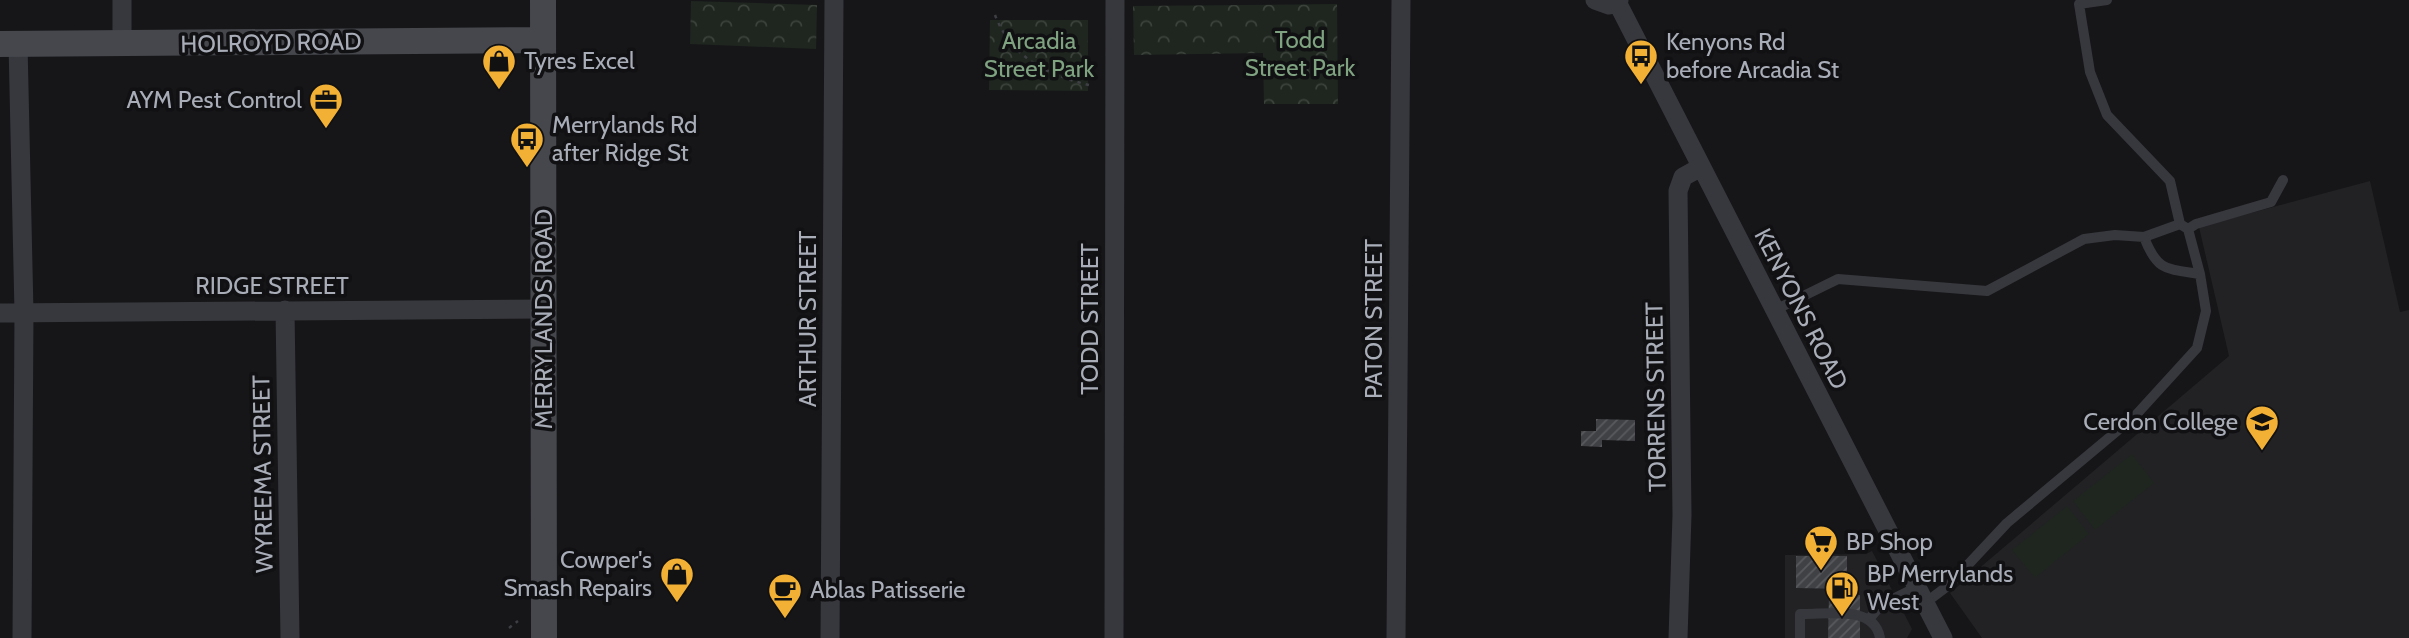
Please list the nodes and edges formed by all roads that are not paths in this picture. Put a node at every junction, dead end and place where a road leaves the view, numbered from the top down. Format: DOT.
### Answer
graph roads {
  1 [pos="122,0"];
  2 [pos="543,0"];
  3 [pos="834,0"];
  4 [pos="1115,0"];
  5 [pos="1401,0"];
  6 [pos="1595,0"];
  7 [pos="2107,0"];
  8 [pos="1618,1"];
  9 [pos="543,40"];
  10 [pos="9,44"];
  11 [pos="122,44"];
  12 [pos="1701,167"];
  13 [pos="2283,180"];
  14 [pos="2183,227"];
  15 [pos="2144,237"];
  16 [pos="2200,274"];
  17 [pos="544,309"];
  18 [pos="285,310"];
  19 [pos="1774,310"];
  20 [pos="24,312"];
  21 [pos="0,313"];
  22 [pos="1921,595"];
  23 [pos="1870,618"];
  24 [pos="22,638"];
  25 [pos="290,638"];
  26 [pos="544,638"];
  27 [pos="830,638"];
  28 [pos="1114,638"];
  29 [pos="1396,638"];
  30 [pos="1678,638"];
  31 [pos="1800,638"];
  32 [pos="1880,638"];
  33 [pos="1943,638"];
  1 -- 11 [label="street"];
  2 -- 9 [label="main road, MERRYLANDS ROAD"];
  3 -- 27 [label="street, ARTHUR STREET"];
  4 -- 28 [label="street, TODD STREET"];
  5 -- 29 [label="street, PATON STREET"];
  6 -- 8 [label="street"];
  7 -- 14 [label="lane"];
  8 -- 12 [label="street, KENYONS ROAD"];
  9 -- 11 [label="main road, HOLROYD ROAD"];
  9 -- 17 [label="main road, MERRYLANDS ROAD"];
  10 -- 11 [label="main road, HOLROYD ROAD"];
  10 -- 20 [label="street"];
  12 -- 19 [label="street, KENYONS ROAD"];
  12 -- 30 [label="street, TORRENS STREET"];
  13 -- 14 [label="lane"];
  14 -- 15 [label="lane"];
  14 -- 16 [label="lane"];
  15 -- 16 [label="lane"];
  15 -- 19 [label="lane"];
  16 -- 22 [label="lane"];
  17 -- 18 [label="street, RIDGE STREET"];
  17 -- 26 [label="main road, MERRYLANDS ROAD"];
  18 -- 20 [label="street, RIDGE STREET"];
  18 -- 25 [label="street, WYREEMA STREET"];
  19 -- 22 [label="street, KENYONS ROAD"];
  20 -- 21 [label="street, RIDGE STREET"];
  20 -- 24 [label="street"];
  22 -- 23 [label="lane"];
  22 -- 33 [label="street, KENYONS ROAD"];
  23 -- 31 [label="lane"];
  23 -- 32 [label="lane"];
}
